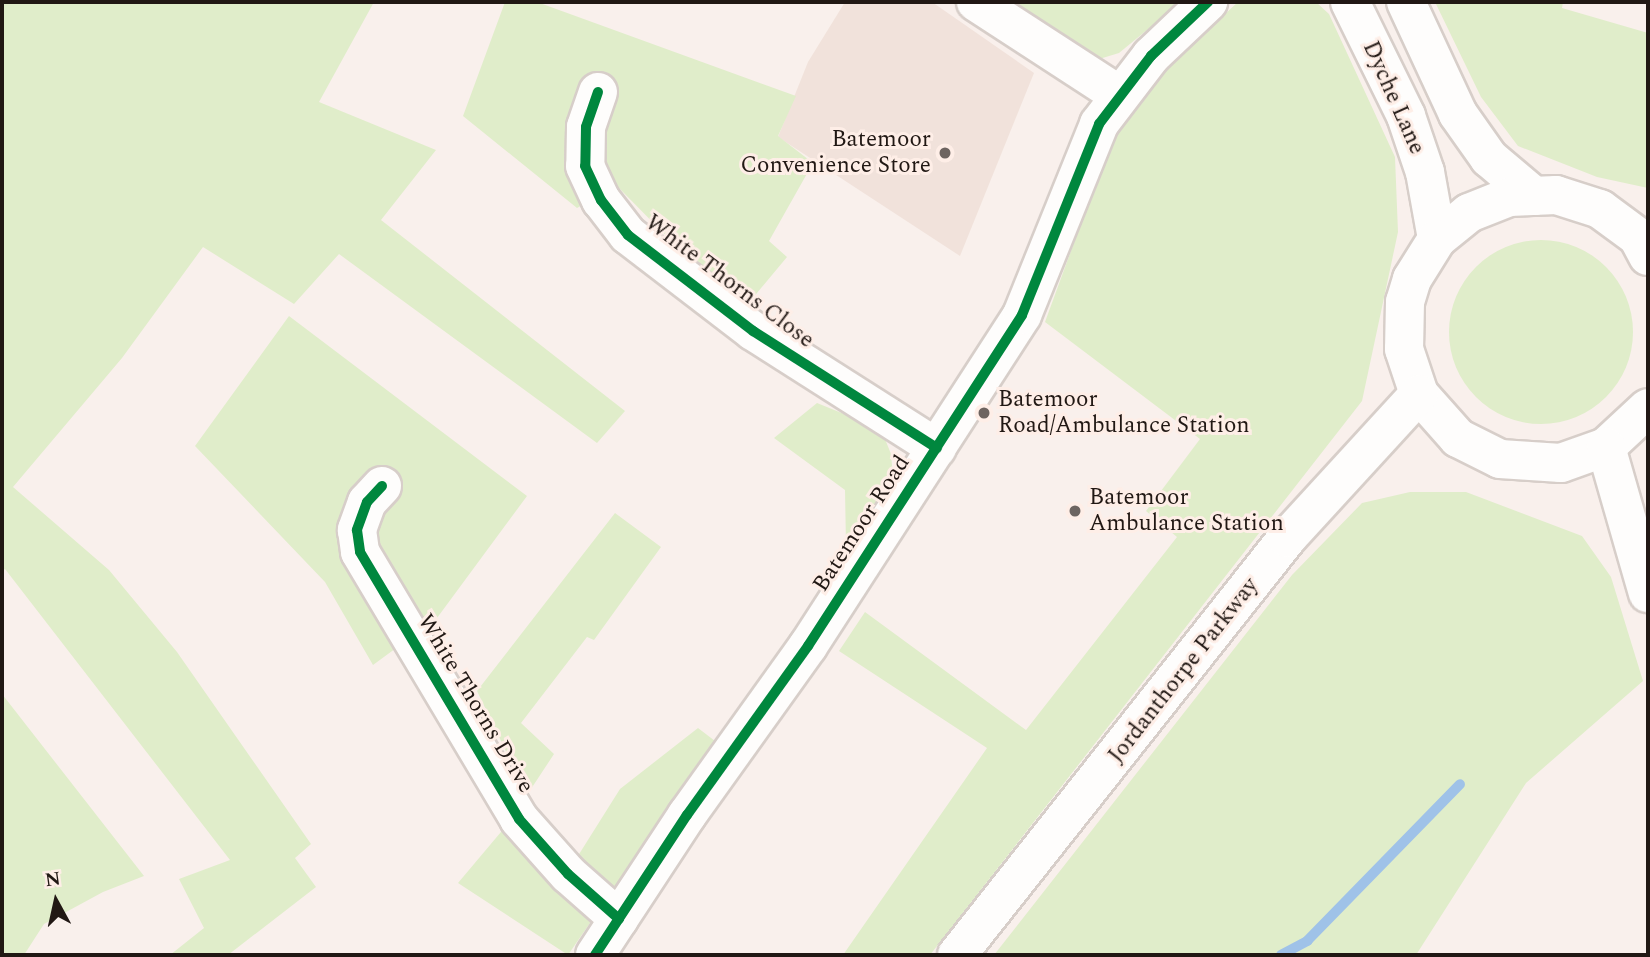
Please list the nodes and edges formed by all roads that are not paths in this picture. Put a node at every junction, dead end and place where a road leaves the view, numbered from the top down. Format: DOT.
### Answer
graph roads {
  1 [pos="976,2"];
  2 [pos="1208,2"];
  3 [pos="1350,2"];
  4 [pos="1406,2"];
  5 [pos="598,92"];
  6 [pos="1119,95"];
  7 [pos="1534,196"];
  8 [pos="1600,209"];
  9 [pos="1648,215"];
  10 [pos="1437,239"];
  11 [pos="1648,256"];
  12 [pos="1419,394"];
  13 [pos="1648,408"];
  14 [pos="1606,447"];
  15 [pos="937,448"];
  16 [pos="382,486"];
  17 [pos="1648,593"];
  18 [pos="619,919"];
  19 [pos="595,955"];
  20 [pos="957,955"];
  1 -- 6 [label="street"];
  2 -- 6 [label="street, Batemoor Road"];
  3 -- 10 [label="street, Dyche Lane"];
  4 -- 7 [label="street"];
  5 -- 15 [label="street, White Thorns Close"];
  6 -- 15 [label="street, Batemoor Road"];
  7 -- 8 [label="street"];
  7 -- 10 [label="street"];
  8 -- 9 [label="street"];
  8 -- 11 [label="street"];
  10 -- 12 [label="street"];
  12 -- 14 [label="street"];
  12 -- 20 [label="street, Jordanthorpe Parkway"];
  13 -- 14 [label="street"];
  14 -- 17 [label="street"];
  15 -- 18 [label="street, Batemoor Road"];
  16 -- 18 [label="street, White Thorns Drive"];
  18 -- 19 [label="street, Batemoor Road"];
}
